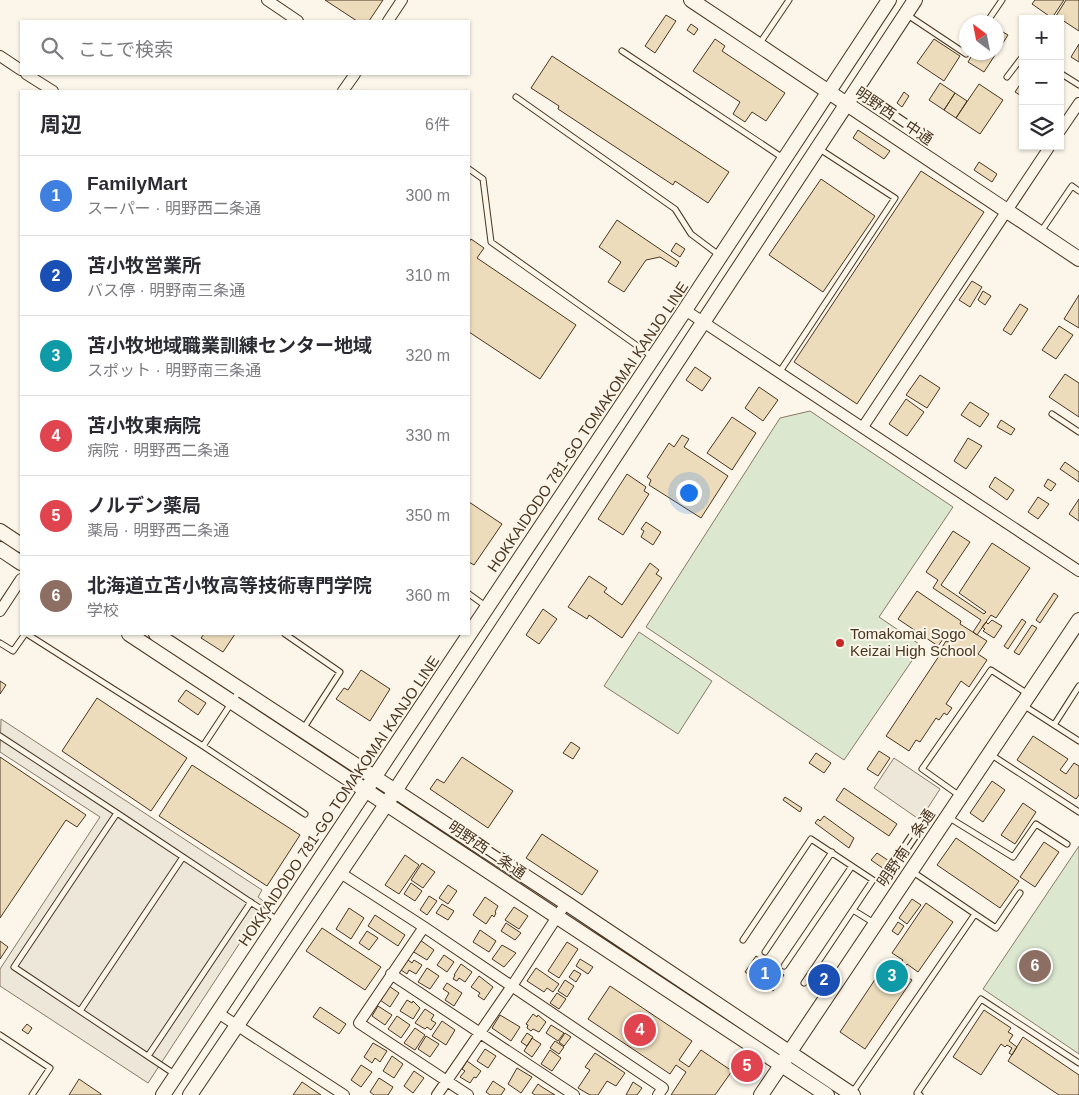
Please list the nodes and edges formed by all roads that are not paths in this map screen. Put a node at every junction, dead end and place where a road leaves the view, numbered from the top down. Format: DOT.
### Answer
graph roads {
  1 [pos="267,0"];
  2 [pos="402,0"];
  3 [pos="691,0"];
  4 [pos="789,0"];
  5 [pos="889,0"];
  6 [pos="915,0"];
  7 [pos="1002,0"];
  8 [pos="906,13"];
  9 [pos="992,15"];
  10 [pos="297,20"];
  11 [pos="389,20"];
  12 [pos="759,45"];
  13 [pos="959,49"];
  14 [pos="622,51"];
  15 [pos="0,56"];
  16 [pos="1020,60"];
  17 [pos="20,69"];
  18 [pos="28,75"];
  19 [pos="353,75"];
  20 [pos="1064,76"];
  21 [pos="1007,77"];
  22 [pos="1079,85"];
  23 [pos="51,90"];
  24 [pos="344,90"];
  25 [pos="828,91"];
  26 [pos="516,97"];
  27 [pos="847,103"];
  28 [pos="1079,103"];
  29 [pos="1064,125"];
  30 [pos="818,147"];
  31 [pos="1047,150"];
  32 [pos="784,158"];
  33 [pos="470,170"];
  34 [pos="1079,191"];
  35 [pos="1006,211"];
  36 [pos="1040,233"];
  37 [pos="720,256"];
  38 [pos="1079,259"];
  39 [pos="685,310"];
  40 [pos="702,322"];
  41 [pos="653,358"];
  42 [pos="779,373"];
  43 [pos="1052,414"];
  44 [pos="863,427"];
  45 [pos="1079,432"];
  46 [pos="0,530"];
  47 [pos="20,543"];
  48 [pos="0,549"];
  49 [pos="20,562"];
  50 [pos="1079,571"];
  51 [pos="20,581"];
  52 [pos="470,595"];
  53 [pos="488,607"];
  54 [pos="0,611"];
  55 [pos="1079,620"];
  56 [pos="470,634"];
  57 [pos="25,635"];
  58 [pos="28,635"];
  59 [pos="131,635"];
  60 [pos="158,635"];
  61 [pos="286,635"];
  62 [pos="469,635"];
  63 [pos="0,643"];
  64 [pos="1079,686"];
  65 [pos="240,689"];
  66 [pos="1026,700"];
  67 [pos="232,702"];
  68 [pos="1054,725"];
  69 [pos="303,730"];
  70 [pos="0,736"];
  71 [pos="1079,742"];
  72 [pos="294,743"];
  73 [pos="203,746"];
  74 [pos="989,754"];
  75 [pos="375,778"];
  76 [pos="366,790"];
  77 [pos="395,790"];
  78 [pos="961,796"];
  79 [pos="387,803"];
  80 [pos="1079,812"];
  81 [pos="117,813"];
  82 [pos="305,814"];
  83 [pos="947,816"];
  84 [pos="1067,844"];
  85 [pos="832,852"];
  86 [pos="183,857"];
  87 [pos="852,866"];
  88 [pos="911,870"];
  89 [pos="339,872"];
  90 [pos="1020,893"];
  91 [pos="251,902"];
  92 [pos="566,903"];
  93 [pos="853,910"];
  94 [pos="975,914"];
  95 [pos="557,917"];
  96 [pos="279,921"];
  97 [pos="875,924"];
  98 [pos="424,927"];
  99 [pos="744,940"];
  100 [pos="765,952"];
  101 [pos="784,966"];
  102 [pos="391,974"];
  103 [pos="804,983"];
  104 [pos="512,986"];
  105 [pos="80,1011"];
  106 [pos="218,1013"];
  107 [pos="238,1024"];
  108 [pos="481,1032"];
  109 [pos="0,1035"];
  110 [pos="148,1056"];
  111 [pos="785,1058"];
  112 [pos="1079,1063"];
  113 [pos="177,1075"];
  114 [pos="446,1081"];
  115 [pos="32,1095"];
  116 [pos="163,1095"];
  117 [pos="190,1095"];
  118 [pos="344,1095"];
  119 [pos="437,1095"];
  120 [pos="468,1095"];
  121 [pos="574,1095"];
  122 [pos="658,1095"];
  123 [pos="761,1095"];
  124 [pos="827,1095"];
  125 [pos="851,1095"];
  126 [pos="920,1095"];
  1 -- 10 [label="street"];
  2 -- 11 [label="street"];
  3 -- 12 [label="street, 明野西二中通"];
  4 -- 12 [label="lane"];
  5 -- 25 [label="street, HOKKAIDODO 781-GO TOMAKOMAI KANJO LINE"];
  6 -- 8 [label="street"];
  7 -- 9 [label="lane"];
  8 -- 13 [label="lane"];
  8 -- 27 [label="street"];
  12 -- 25 [label="street, 明野西二中通"];
  14 -- 32 [label="lane"];
  15 -- 17 [label="street"];
  16 -- 21 [label="lane"];
  18 -- 23 [label="street"];
  19 -- 24 [label="street"];
  20 -- 22 [label="lane"];
  25 -- 27 [label="street, 明野西二中通"];
  25 -- 32 [label="street, HOKKAIDODO 781-GO TOMAKOMAI KANJO LINE"];
  26 -- 37 [label="lane"];
  27 -- 30 [label="street"];
  27 -- 35 [label="street, 明野西二中通"];
  28 -- 29 [label="street"];
  30 -- 40 [label="street"];
  30 -- 42 [label="lane"];
  31 -- 35 [label="street"];
  32 -- 37 [label="street, HOKKAIDODO 781-GO TOMAKOMAI KANJO LINE"];
  33 -- 41 [label="lane"];
  34 -- 36 [label="lane"];
  35 -- 36 [label="street, 明野西二中通"];
  35 -- 44 [label="street"];
  36 -- 38 [label="street, 明野西二中通"];
  37 -- 39 [label="street, HOKKAIDODO 781-GO TOMAKOMAI KANJO LINE"];
  39 -- 40 [label="street"];
  39 -- 41 [label="street, HOKKAIDODO 781-GO TOMAKOMAI KANJO LINE"];
  40 -- 42 [label="street"];
  40 -- 77 [label="street"];
  41 -- 53 [label="street, HOKKAIDODO 781-GO TOMAKOMAI KANJO LINE"];
  42 -- 44 [label="street"];
  43 -- 45 [label="lane"];
  44 -- 50 [label="street"];
  46 -- 47 [label="street"];
  48 -- 49 [label="street"];
  51 -- 54 [label="street"];
  52 -- 53 [label="lane"];
  53 -- 56 [label="street, HOKKAIDODO 781-GO TOMAKOMAI KANJO LINE"];
  55 -- 66 [label="street, 明野南三条通"];
  57 -- 63 [label="lane"];
  58 -- 73 [label="lane"];
  59 -- 67 [label="street, 明野西二条通"];
  60 -- 65 [label="street, 明野西二条通"];
  61 -- 69 [label="lane"];
  62 -- 75 [label="street, HOKKAIDODO 781-GO TOMAKOMAI KANJO LINE"];
  64 -- 68 [label="lane"];
  65 -- 67 [label="lane"];
  65 -- 69 [label="street, 明野西二条通"];
  66 -- 68 [label="lane"];
  66 -- 74 [label="street, 明野南三条通"];
  66 -- 78 [label="lane"];
  67 -- 72 [label="street, 明野西二条通"];
  67 -- 73 [label="lane"];
  68 -- 71 [label="lane"];
  69 -- 72 [label="lane"];
  69 -- 75 [label="street, 明野西二条通"];
  70 -- 81 [label="lane"];
  72 -- 76 [label="street, 明野西二条通"];
  73 -- 82 [label="lane"];
  74 -- 78 [label="street, 明野南三条通"];
  74 -- 80 [label="lane"];
  75 -- 76 [label="street, HOKKAIDODO 781-GO TOMAKOMAI KANJO LINE"];
  75 -- 77 [label="street, 明野西二条通"];
  76 -- 79 [label="street, 明野西二条通"];
  76 -- 96 [label="street, HOKKAIDODO 781-GO TOMAKOMAI KANJO LINE"];
  77 -- 79 [label="street"];
  77 -- 92 [label="street, 明野西二条通"];
  78 -- 83 [label="street, 明野南三条通"];
  79 -- 89 [label="street"];
  79 -- 95 [label="street, 明野西二条通"];
  81 -- 86 [label="lane"];
  81 -- 105 [label="lane"];
  83 -- 84 [label="lane"];
  83 -- 88 [label="street, 明野南三条通"];
  85 -- 87 [label="lane"];
  85 -- 99 [label="lane"];
  85 -- 100 [label="lane"];
  86 -- 91 [label="lane"];
  86 -- 105 [label="lane"];
  87 -- 93 [label="lane"];
  87 -- 101 [label="lane"];
  88 -- 94 [label="lane"];
  88 -- 97 [label="street, 明野南三条通"];
  89 -- 98 [label="street"];
  89 -- 107 [label="street"];
  90 -- 94 [label="lane"];
  91 -- 96 [label="lane"];
  91 -- 110 [label="lane"];
  92 -- 95 [label="street"];
  92 -- 111 [label="street, 明野西二条通"];
  93 -- 97 [label="lane"];
  93 -- 103 [label="lane"];
  94 -- 125 [label="lane"];
  95 -- 104 [label="street"];
  95 -- 111 [label="street, 明野西二条通"];
  96 -- 106 [label="street, HOKKAIDODO 781-GO TOMAKOMAI KANJO LINE"];
  97 -- 111 [label="street, 明野南三条通"];
  98 -- 102 [label="street"];
  98 -- 104 [label="street"];
  102 -- 108 [label="street"];
  102 -- 114 [label="street"];
  104 -- 108 [label="street"];
  104 -- 122 [label="street"];
  105 -- 110 [label="lane"];
  106 -- 107 [label="street"];
  106 -- 113 [label="street, HOKKAIDODO 781-GO TOMAKOMAI KANJO LINE"];
  107 -- 117 [label="street"];
  107 -- 118 [label="street"];
  108 -- 114 [label="street"];
  108 -- 121 [label="street"];
  109 -- 115 [label="lane"];
  110 -- 113 [label="lane"];
  111 -- 123 [label="street, 明野南三条通"];
  111 -- 124 [label="street, 明野西二条通"];
  111 -- 125 [label="street, 明野西二条通"];
  112 -- 126 [label="lane"];
  113 -- 116 [label="street, HOKKAIDODO 781-GO TOMAKOMAI KANJO LINE"];
  114 -- 119 [label="street"];
  114 -- 120 [label="street"];
}
